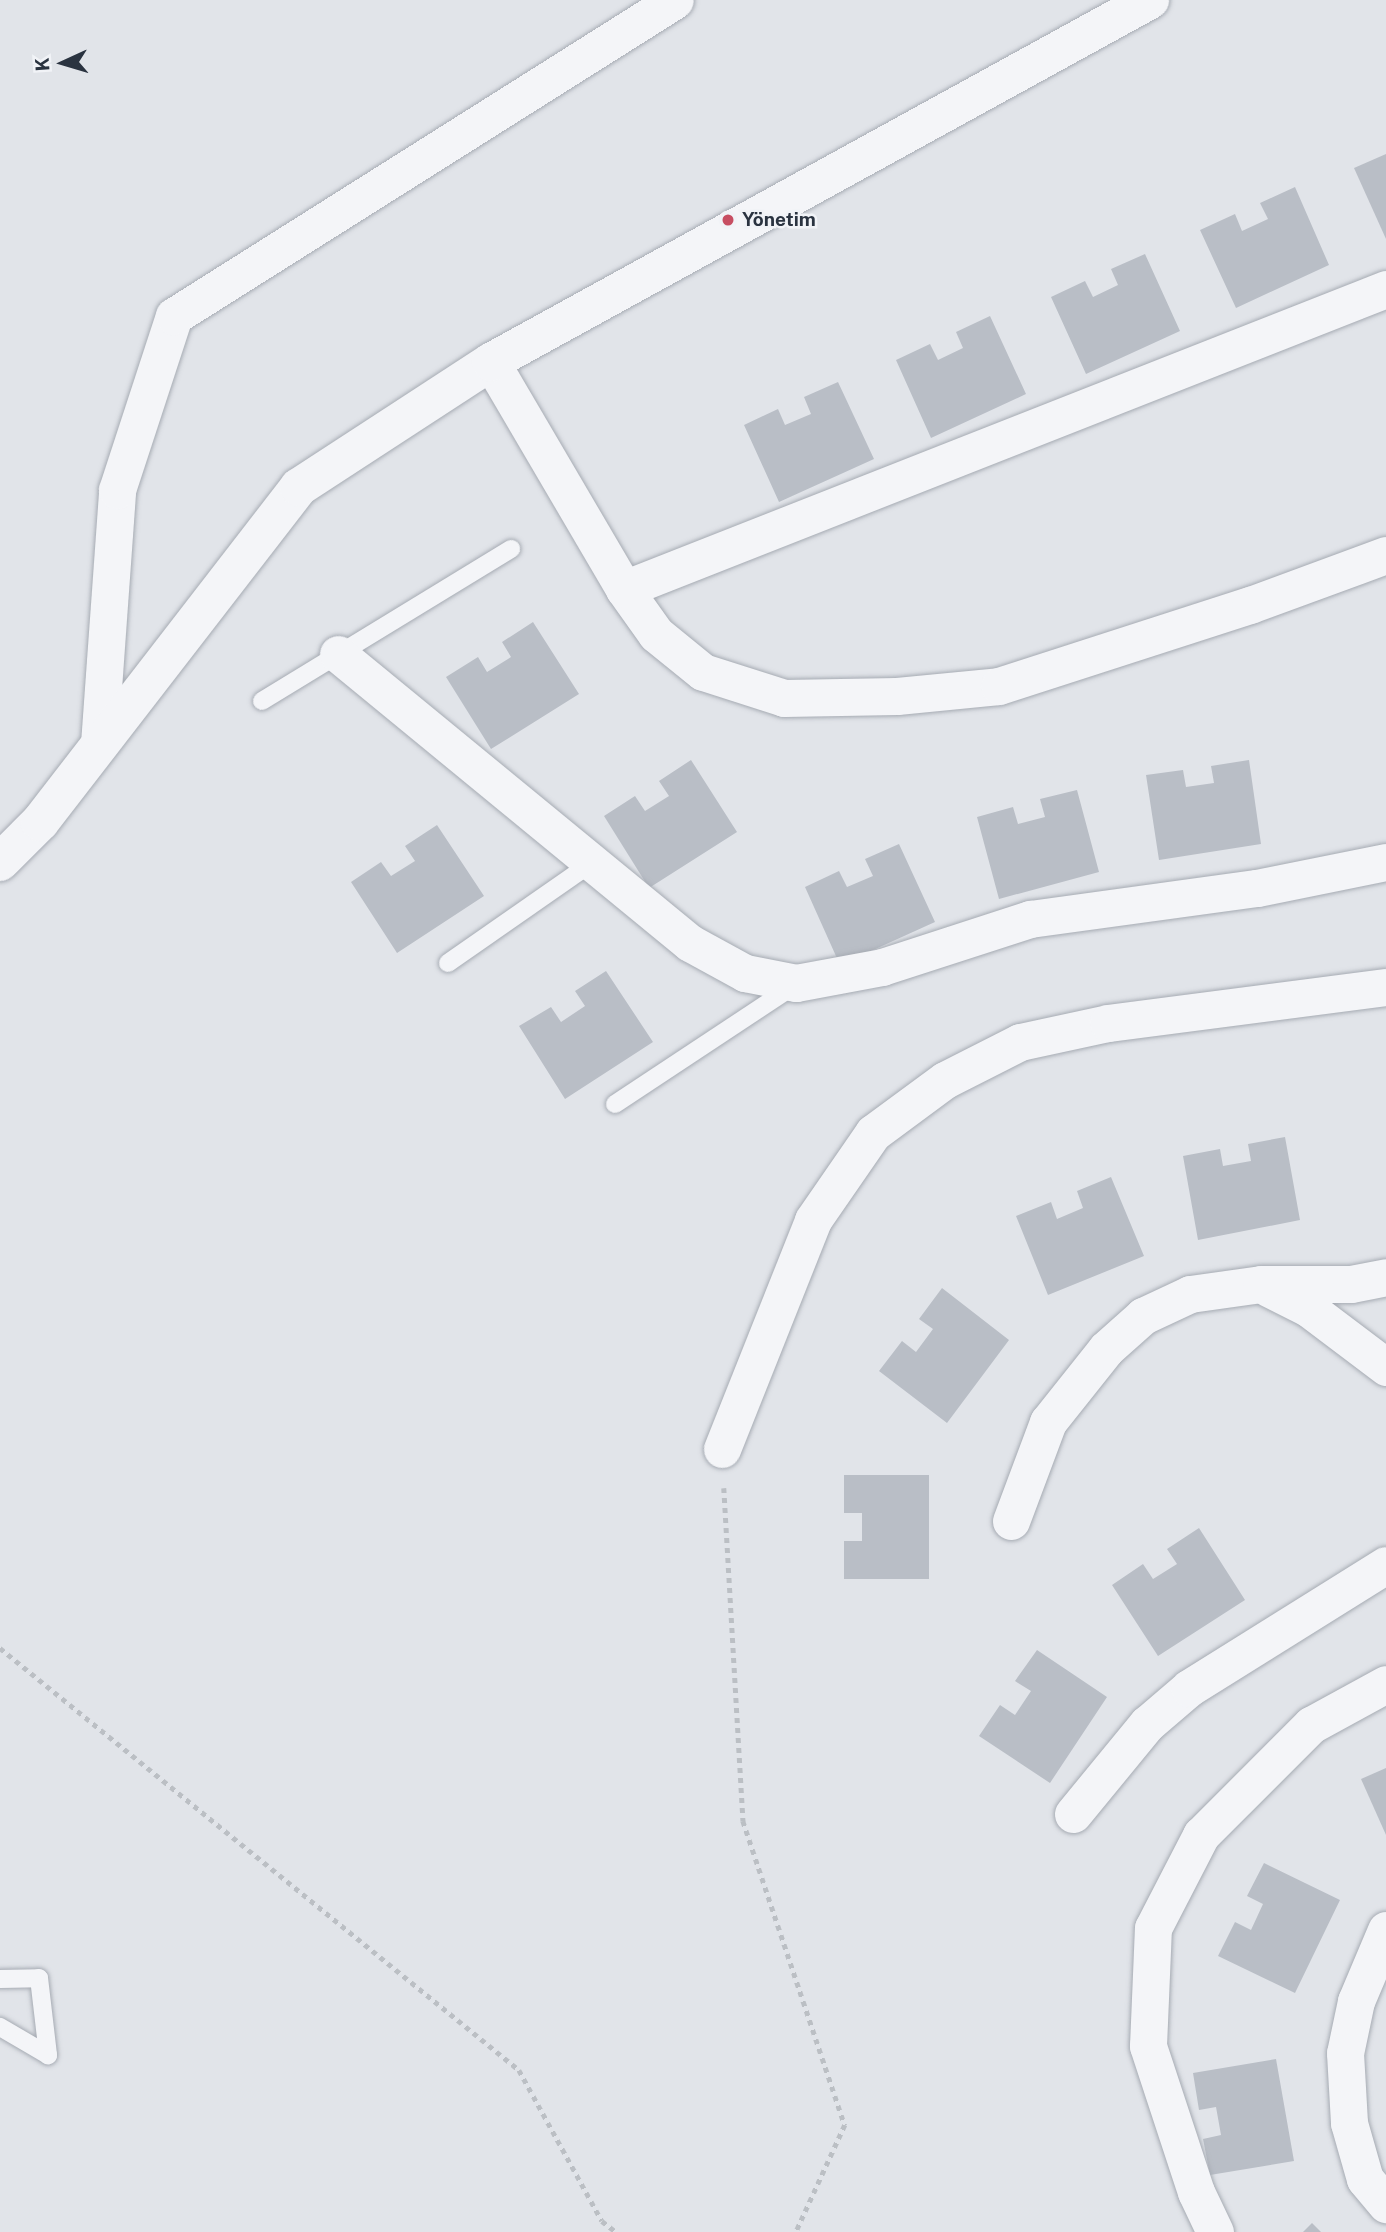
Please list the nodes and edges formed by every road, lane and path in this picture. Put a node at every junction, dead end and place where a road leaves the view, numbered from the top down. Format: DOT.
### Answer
graph roads {
  1 [pos="675,0"];
  2 [pos="1150,0"];
  3 [pos="1386,289"];
  4 [pos="491,362"];
  5 [pos="512,549"];
  6 [pos="1386,555"];
  7 [pos="624,589"];
  8 [pos="338,654"];
  9 [pos="262,702"];
  10 [pos="99,744"];
  11 [pos="594,861"];
  12 [pos="0,862"];
  13 [pos="1386,862"];
  14 [pos="448,963"];
  15 [pos="796,983"];
  16 [pos="1386,987"];
  17 [pos="615,1104"];
  18 [pos="1386,1277"];
  19 [pos="1261,1284"];
  20 [pos="1386,1367"];
  21 [pos="722,1449"];
  22 [pos="1011,1521"];
  23 [pos="1386,1565"];
  24 [pos="0,1648"];
  25 [pos="1386,1684"];
  26 [pos="1073,1814"];
  27 [pos="1386,1930"];
  28 [pos="0,1979"];
  29 [pos="0,2027"];
  30 [pos="1386,2204"];
  31 [pos="616,2232"];
  32 [pos="796,2232"];
  33 [pos="1215,2232"];
  1 -- 10 [label="street"];
  2 -- 4 [label="street"];
  3 -- 7 [label="street"];
  4 -- 7 [label="street"];
  4 -- 10 [label="street"];
  5 -- 8 [label="lane"];
  6 -- 7 [label="street"];
  8 -- 9 [label="lane"];
  8 -- 11 [label="street"];
  10 -- 12 [label="street"];
  11 -- 14 [label="lane"];
  11 -- 15 [label="street"];
  13 -- 15 [label="street"];
  15 -- 17 [label="lane"];
  16 -- 21 [label="street"];
  18 -- 19 [label="street"];
  19 -- 20 [label="street"];
  19 -- 22 [label="street"];
  21 -- 32 [label="path"];
  23 -- 26 [label="street"];
  24 -- 31 [label="path"];
  25 -- 33 [label="street"];
  27 -- 30 [label="street"];
  28 -- 29 [label="lane"];
}
